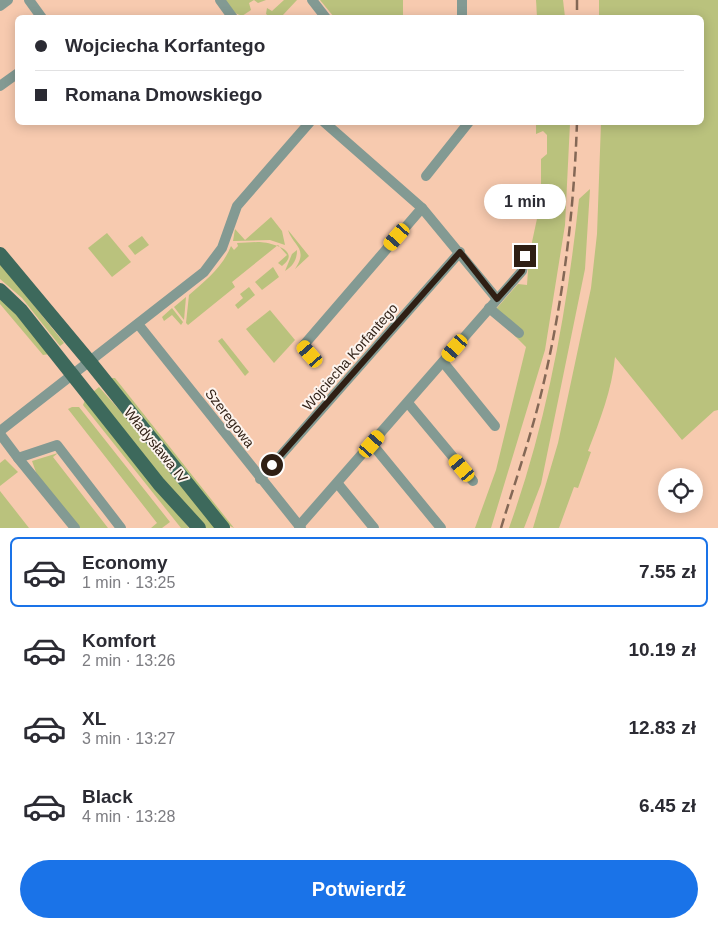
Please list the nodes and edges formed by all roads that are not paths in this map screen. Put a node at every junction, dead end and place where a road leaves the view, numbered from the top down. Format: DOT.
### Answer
graph roads {
  1 [pos="8,0"];
  2 [pos="29,0"];
  3 [pos="220,0"];
  4 [pos="312,0"];
  5 [pos="462,0"];
  6 [pos="0,6"];
  7 [pos="40,15"];
  8 [pos="231,15"];
  9 [pos="324,15"];
  10 [pos="462,15"];
  11 [pos="15,75"];
  12 [pos="0,86"];
  13 [pos="307,125"];
  14 [pos="327,125"];
  15 [pos="467,125"];
  16 [pos="426,176"];
  17 [pos="422,208"];
  18 [pos="460,252"];
  19 [pos="0,254"];
  20 [pos="525,256"];
  21 [pos="0,290"];
  22 [pos="497,299"];
  23 [pos="490,308"];
  24 [pos="138,324"];
  25 [pos="519,333"];
  26 [pos="310,354"];
  27 [pos="90,362"];
  28 [pos="443,362"];
  29 [pos="73,374"];
  30 [pos="408,403"];
  31 [pos="495,426"];
  32 [pos="0,433"];
  33 [pos="372,444"];
  34 [pos="18,458"];
  35 [pos="260,479"];
  36 [pos="473,481"];
  37 [pos="338,484"];
  38 [pos="300,527"];
  39 [pos="75,528"];
  40 [pos="121,528"];
  41 [pos="199,528"];
  42 [pos="222,528"];
  43 [pos="374,528"];
  44 [pos="441,528"];
  1 -- 6 [label="street"];
  2 -- 7 [label="street"];
  3 -- 8 [label="street"];
  4 -- 9 [label="street"];
  5 -- 10 [label="street"];
  11 -- 12 [label="street"];
  13 -- 24 [label="street"];
  14 -- 17 [label="street"];
  15 -- 16 [label="street"];
  17 -- 18 [label="street"];
  17 -- 26 [label="street"];
  18 -- 22 [label="street"];
  18 -- 35 [label="street, Wojciecha Korfantego"];
  19 -- 27 [label="main road, Władysława IV"];
  20 -- 22 [label="street"];
  21 -- 29 [label="main road, Władysława IV"];
  22 -- 23 [label="street"];
  23 -- 25 [label="street"];
  23 -- 28 [label="street"];
  24 -- 27 [label="street"];
  24 -- 35 [label="street, Szeregowa"];
  27 -- 29 [label="street"];
  27 -- 42 [label="main road, Władysława IV"];
  28 -- 30 [label="street"];
  28 -- 31 [label="street"];
  29 -- 32 [label="street"];
  29 -- 41 [label="main road, Władysława IV"];
  30 -- 33 [label="street"];
  30 -- 36 [label="street"];
  32 -- 34 [label="street"];
  33 -- 37 [label="street"];
  33 -- 44 [label="street"];
  34 -- 39 [label="street"];
  34 -- 40 [label="street"];
  35 -- 38 [label="street, Szeregowa"];
  37 -- 38 [label="street"];
  37 -- 43 [label="street"];
}
